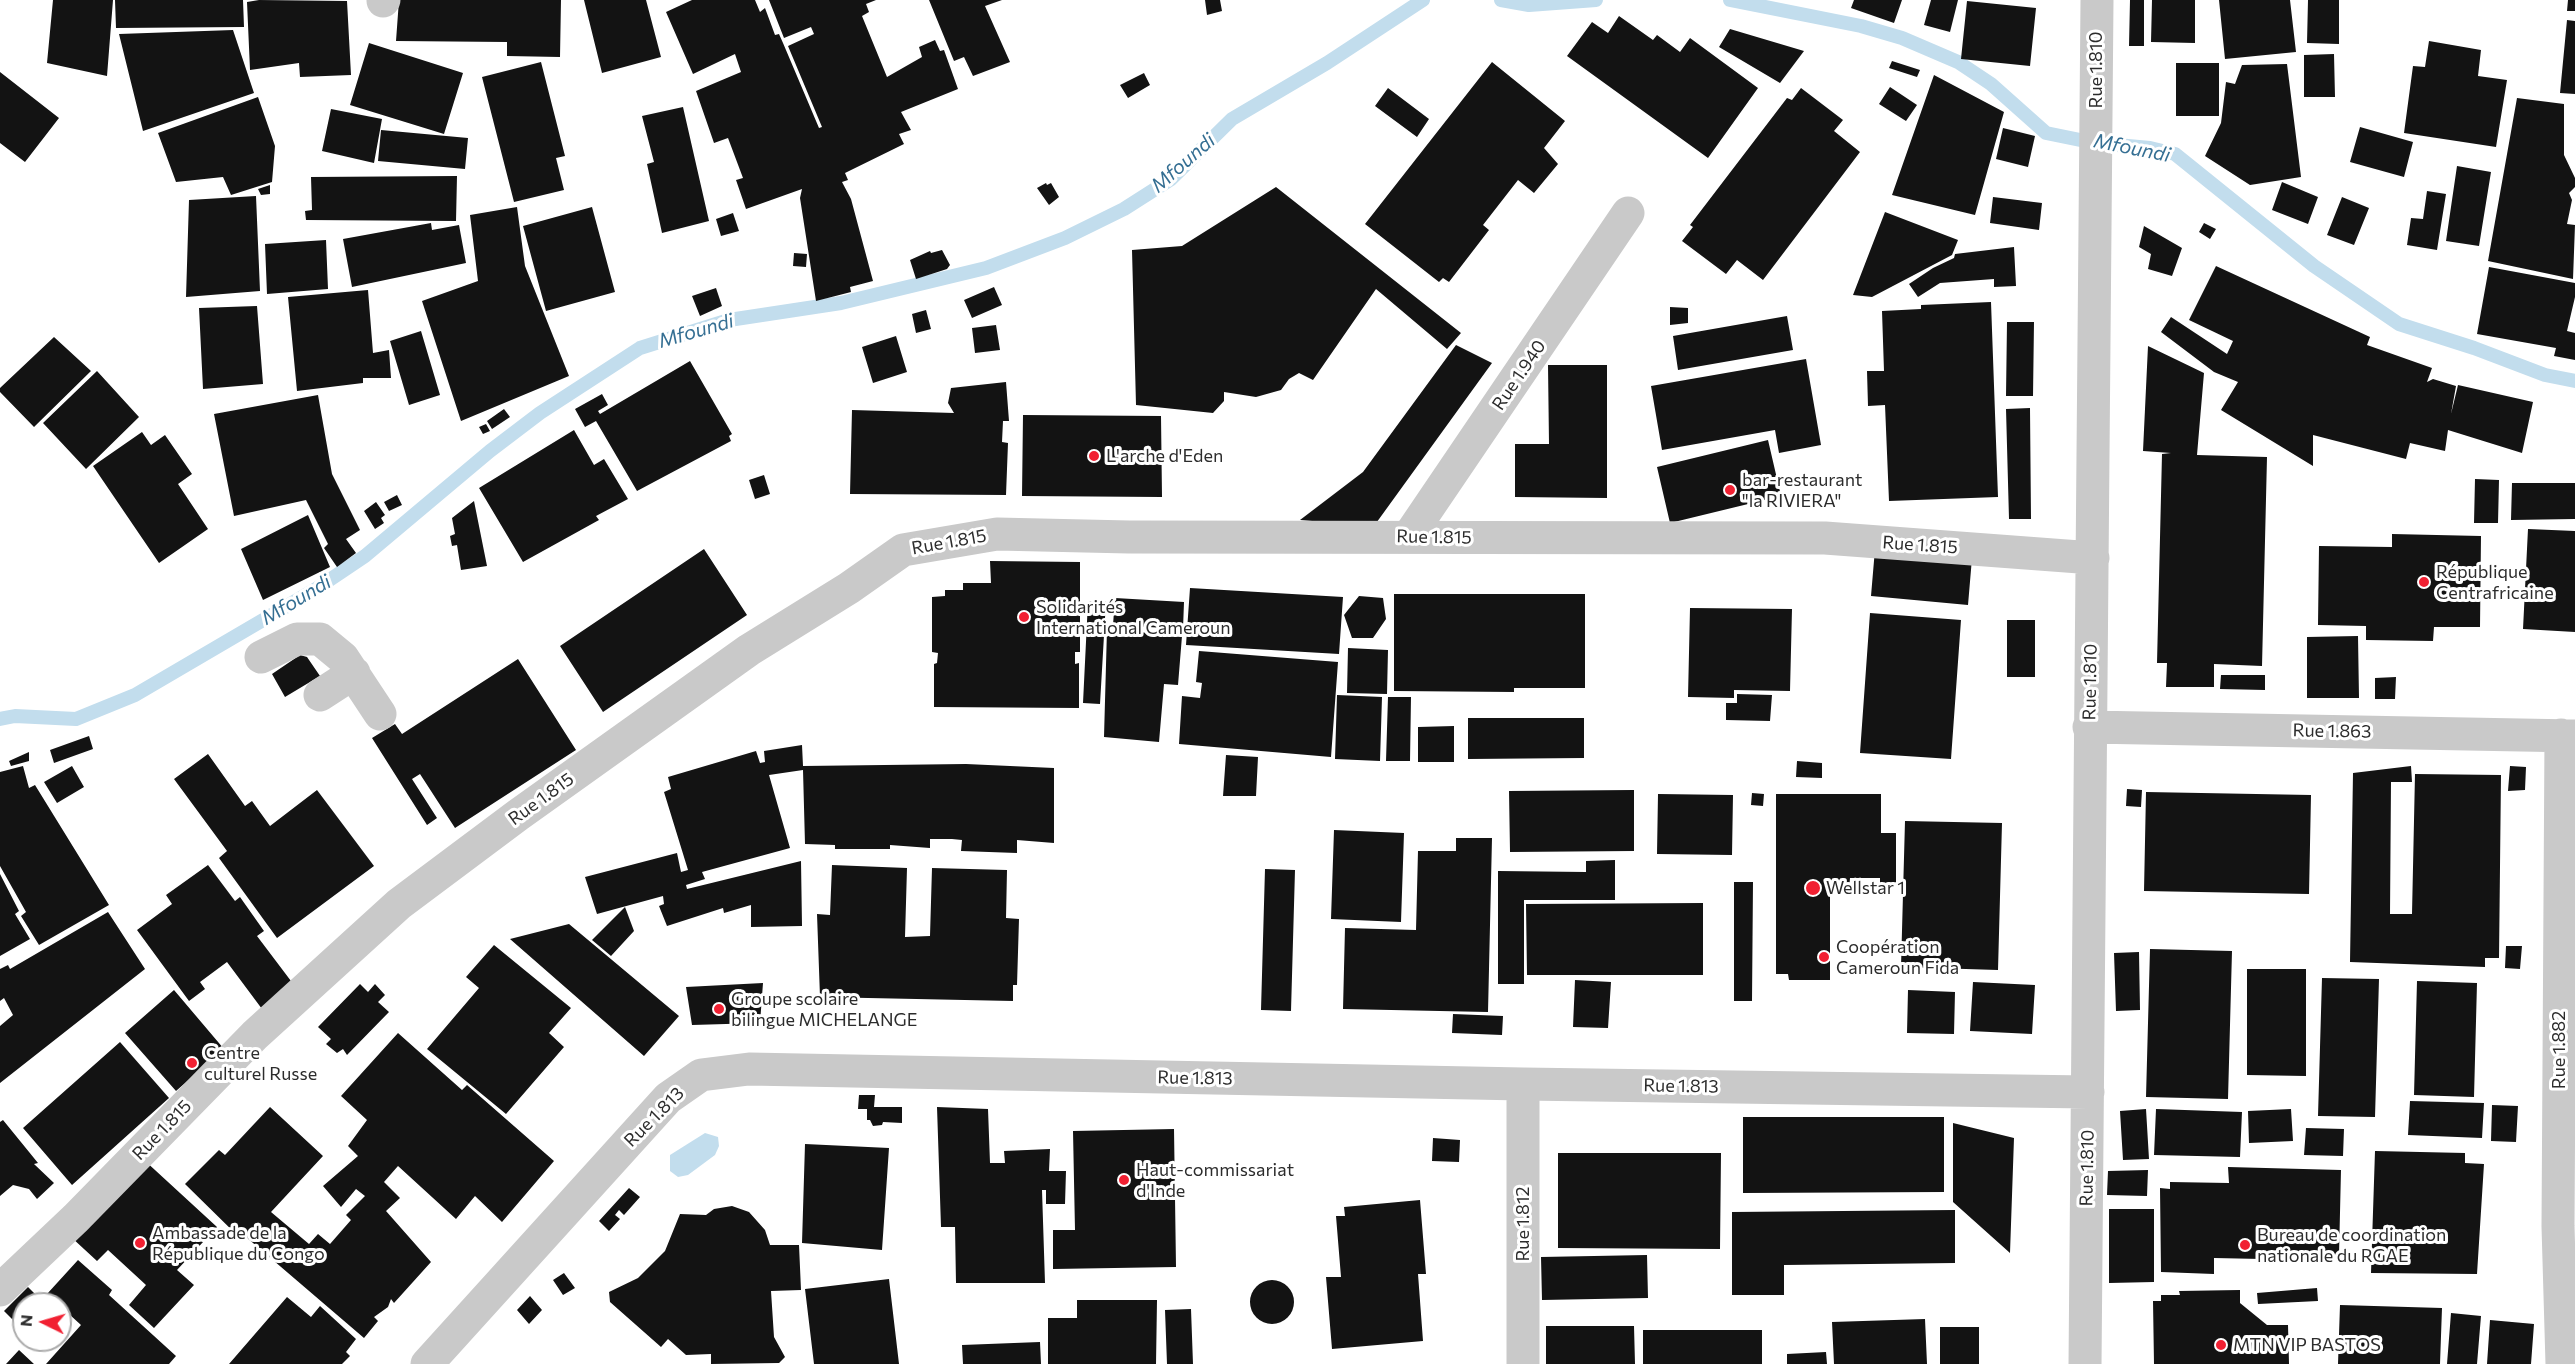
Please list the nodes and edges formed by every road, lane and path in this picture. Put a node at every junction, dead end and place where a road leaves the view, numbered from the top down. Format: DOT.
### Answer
graph roads {
  1 [pos="2097,0"];
  2 [pos="1628,213"];
  3 [pos="1409,536"];
  4 [pos="2093,558"];
  5 [pos="261,657"];
  6 [pos="354,673"];
  7 [pos="320,695"];
  8 [pos="380,714"];
  9 [pos="2089,727"];
  10 [pos="2568,736"];
  11 [pos="1523,1084"];
  12 [pos="2088,1092"];
  13 [pos="2567,1226"];
  14 [pos="0,1290"];
  15 [pos="427,1364"];
  16 [pos="1523,1364"];
  17 [pos="2085,1364"];
  18 [pos="2562,1364"];
  1 -- 4 [label="street, Rue 1.810"];
  2 -- 3 [label="street, Rue 1.940"];
  3 -- 4 [label="street, Rue 1.815"];
  3 -- 14 [label="street, Rue 1.815"];
  4 -- 9 [label="street, Rue 1.810"];
  5 -- 6 [label="street"];
  6 -- 7 [label="street"];
  6 -- 8 [label="street"];
  9 -- 10 [label="street, Rue 1.863"];
  9 -- 12 [label="street, Rue 1.810"];
  10 -- 13 [label="street, Rue 1.882"];
  11 -- 12 [label="street, Rue 1.813"];
  11 -- 15 [label="street, Rue 1.813"];
  11 -- 16 [label="street, Rue 1.812"];
  12 -- 17 [label="street, Rue 1.810"];
  13 -- 18 [label="street, Rue 1.882"];
}
